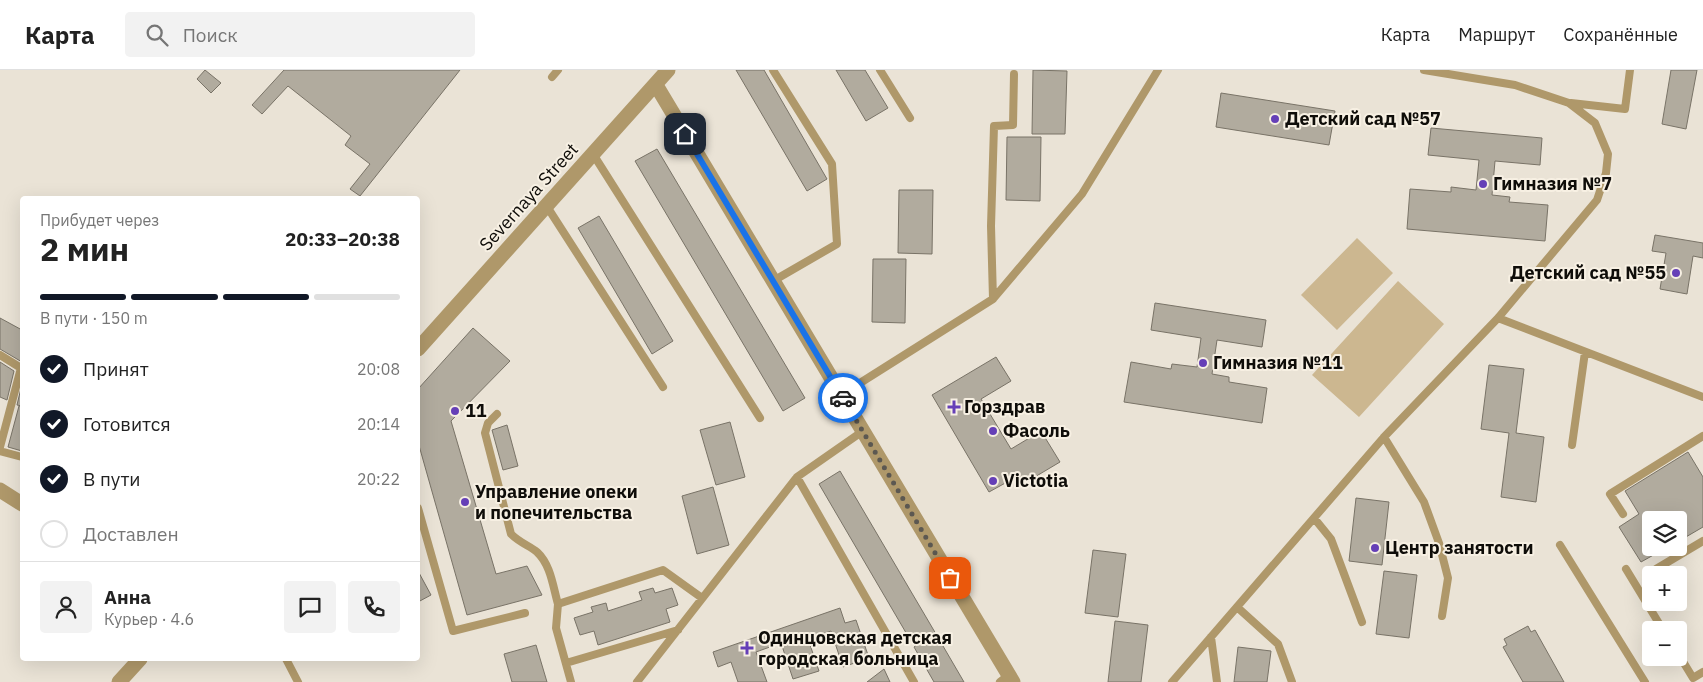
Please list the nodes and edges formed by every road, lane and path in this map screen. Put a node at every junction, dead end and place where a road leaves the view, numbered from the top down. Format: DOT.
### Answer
graph roads {
  1 [pos="558,70"];
  2 [pos="668,70"];
  3 [pos="773,70"];
  4 [pos="880,70"];
  5 [pos="1158,70"];
  6 [pos="1424,70"];
  7 [pos="1630,70"];
  8 [pos="1014,74"];
  9 [pos="552,77"];
  10 [pos="656,85"];
  11 [pos="1569,103"];
  12 [pos="910,118"];
  13 [pos="592,154"];
  14 [pos="546,205"];
  15 [pos="773,281"];
  16 [pos="993,300"];
  17 [pos="1498,318"];
  18 [pos="420,347"];
  19 [pos="1585,352"];
  20 [pos="0,355"];
  21 [pos="20,364"];
  22 [pos="20,372"];
  23 [pos="664,387"];
  24 [pos="841,395"];
  25 [pos="1703,397"];
  26 [pos="498,414"];
  27 [pos="760,418"];
  28 [pos="863,431"];
  29 [pos="1703,436"];
  30 [pos="1384,437"];
  31 [pos="1572,445"];
  32 [pos="0,447"];
  33 [pos="0,451"];
  34 [pos="20,456"];
  35 [pos="796,478"];
  36 [pos="0,490"];
  37 [pos="20,503"];
  38 [pos="1623,514"];
  39 [pos="420,515"];
  40 [pos="1314,518"];
  41 [pos="1703,541"];
  42 [pos="1560,545"];
  43 [pos="1659,566"];
  44 [pos="1626,570"];
  45 [pos="702,598"];
  46 [pos="558,604"];
  47 [pos="1237,607"];
  48 [pos="525,613"];
  49 [pos="1442,616"];
  50 [pos="1657,621"];
  51 [pos="1362,622"];
  52 [pos="678,630"];
  53 [pos="1211,637"];
  54 [pos="138,661"];
  55 [pos="287,661"];
  56 [pos="566,663"];
  57 [pos="1686,666"];
  58 [pos="1703,672"];
  59 [pos="1007,680"];
  60 [pos="121,681"];
  61 [pos="298,682"];
  62 [pos="571,682"];
  63 [pos="637,682"];
  64 [pos="914,682"];
  65 [pos="1172,682"];
  66 [pos="1217,682"];
  67 [pos="1292,682"];
  68 [pos="1645,682"];
  1 -- 9 [label="lane"];
  2 -- 10 [label="street, Severnaya Street"];
  3 -- 15 [label="lane"];
  4 -- 12 [label="lane"];
  5 -- 16 [label="lane"];
  6 -- 11 [label="lane"];
  7 -- 11 [label="lane"];
  8 -- 16 [label="lane"];
  10 -- 13 [label="street, Severnaya Street"];
  10 -- 15 [label="street"];
  11 -- 17 [label="lane"];
  13 -- 14 [label="street, Severnaya Street"];
  13 -- 27 [label="lane"];
  14 -- 18 [label="street, Severnaya Street"];
  14 -- 23 [label="lane"];
  15 -- 24 [label="street"];
  16 -- 24 [label="lane"];
  17 -- 19 [label="lane"];
  17 -- 30 [label="lane"];
  19 -- 25 [label="lane"];
  19 -- 31 [label="lane"];
  20 -- 21 [label="lane"];
  22 -- 32 [label="lane"];
  24 -- 28 [label="street"];
  26 -- 46 [label="lane"];
  28 -- 35 [label="lane"];
  28 -- 59 [label="street"];
  29 -- 38 [label="lane"];
  30 -- 40 [label="lane"];
  30 -- 49 [label="lane"];
  33 -- 34 [label="lane"];
  35 -- 45 [label="lane"];
  35 -- 64 [label="lane"];
  36 -- 37 [label="street"];
  39 -- 48 [label="lane"];
  40 -- 47 [label="lane"];
  40 -- 51 [label="lane"];
  41 -- 43 [label="lane"];
  42 -- 68 [label="lane"];
  44 -- 50 [label="lane"];
  45 -- 46 [label="lane"];
  45 -- 52 [label="lane"];
  46 -- 56 [label="lane"];
  47 -- 53 [label="lane"];
  47 -- 67 [label="lane"];
  52 -- 56 [label="lane"];
  52 -- 63 [label="lane"];
  53 -- 65 [label="lane"];
  53 -- 66 [label="lane"];
  54 -- 60 [label="street"];
  55 -- 61 [label="lane"];
  56 -- 62 [label="lane"];
  57 -- 58 [label="lane"];
}
